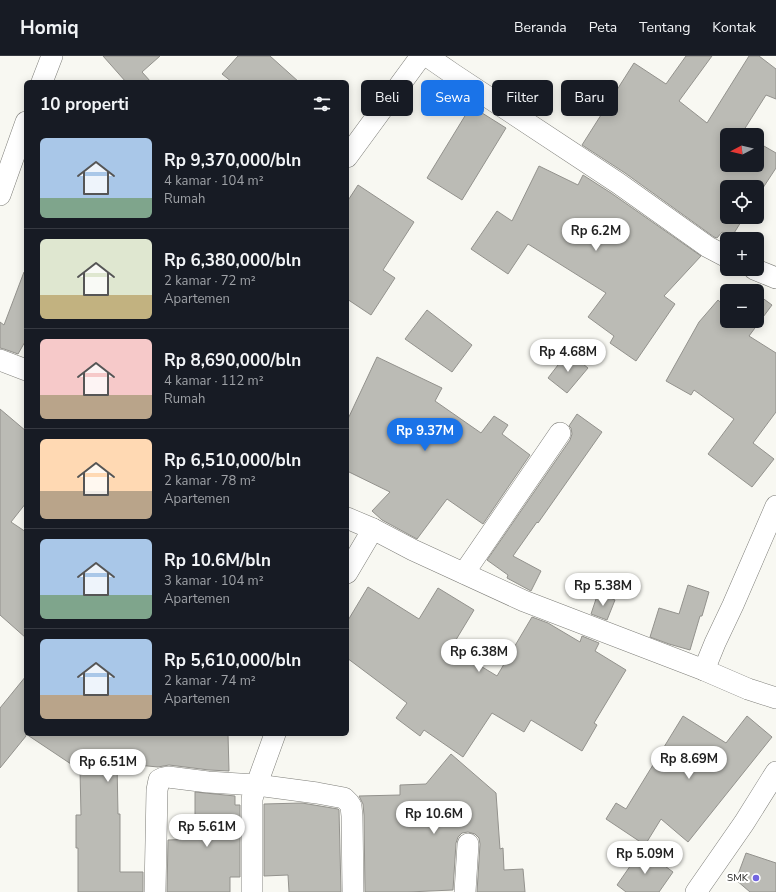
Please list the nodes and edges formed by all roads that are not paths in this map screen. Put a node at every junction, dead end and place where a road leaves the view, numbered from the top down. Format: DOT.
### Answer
graph roads {
  1 [pos="52,56"];
  2 [pos="421,56"];
  3 [pos="427,56"];
  4 [pos="43,80"];
  5 [pos="24,128"];
  6 [pos="349,154"];
  7 [pos="0,195"];
  8 [pos="720,253"];
  9 [pos="764,273"];
  10 [pos="776,278"];
  11 [pos="0,360"];
  12 [pos="24,369"];
  13 [pos="560,433"];
  14 [pos="776,506"];
  15 [pos="349,519"];
  16 [pos="373,529"];
  17 [pos="349,570"];
  18 [pos="464,573"];
  19 [pos="704,670"];
  20 [pos="776,698"];
  21 [pos="274,736"];
  22 [pos="776,772"];
  23 [pos="257,785"];
  24 [pos="468,844"];
  25 [pos="155,892"];
  26 [pos="252,892"];
  27 [pos="353,892"];
  28 [pos="465,892"];
  29 [pos="696,892"];
  1 -- 4 [label="street"];
  2 -- 6 [label="street"];
  3 -- 8 [label="street"];
  5 -- 7 [label="street"];
  9 -- 10 [label="street"];
  11 -- 12 [label="street"];
  13 -- 18 [label="street"];
  14 -- 19 [label="street"];
  15 -- 16 [label="street"];
  16 -- 17 [label="street"];
  16 -- 18 [label="street"];
  18 -- 19 [label="street"];
  19 -- 20 [label="street"];
  21 -- 23 [label="street"];
  22 -- 29 [label="street"];
  23 -- 25 [label="street"];
  23 -- 26 [label="street"];
  23 -- 27 [label="street"];
  24 -- 28 [label="street"];
}
